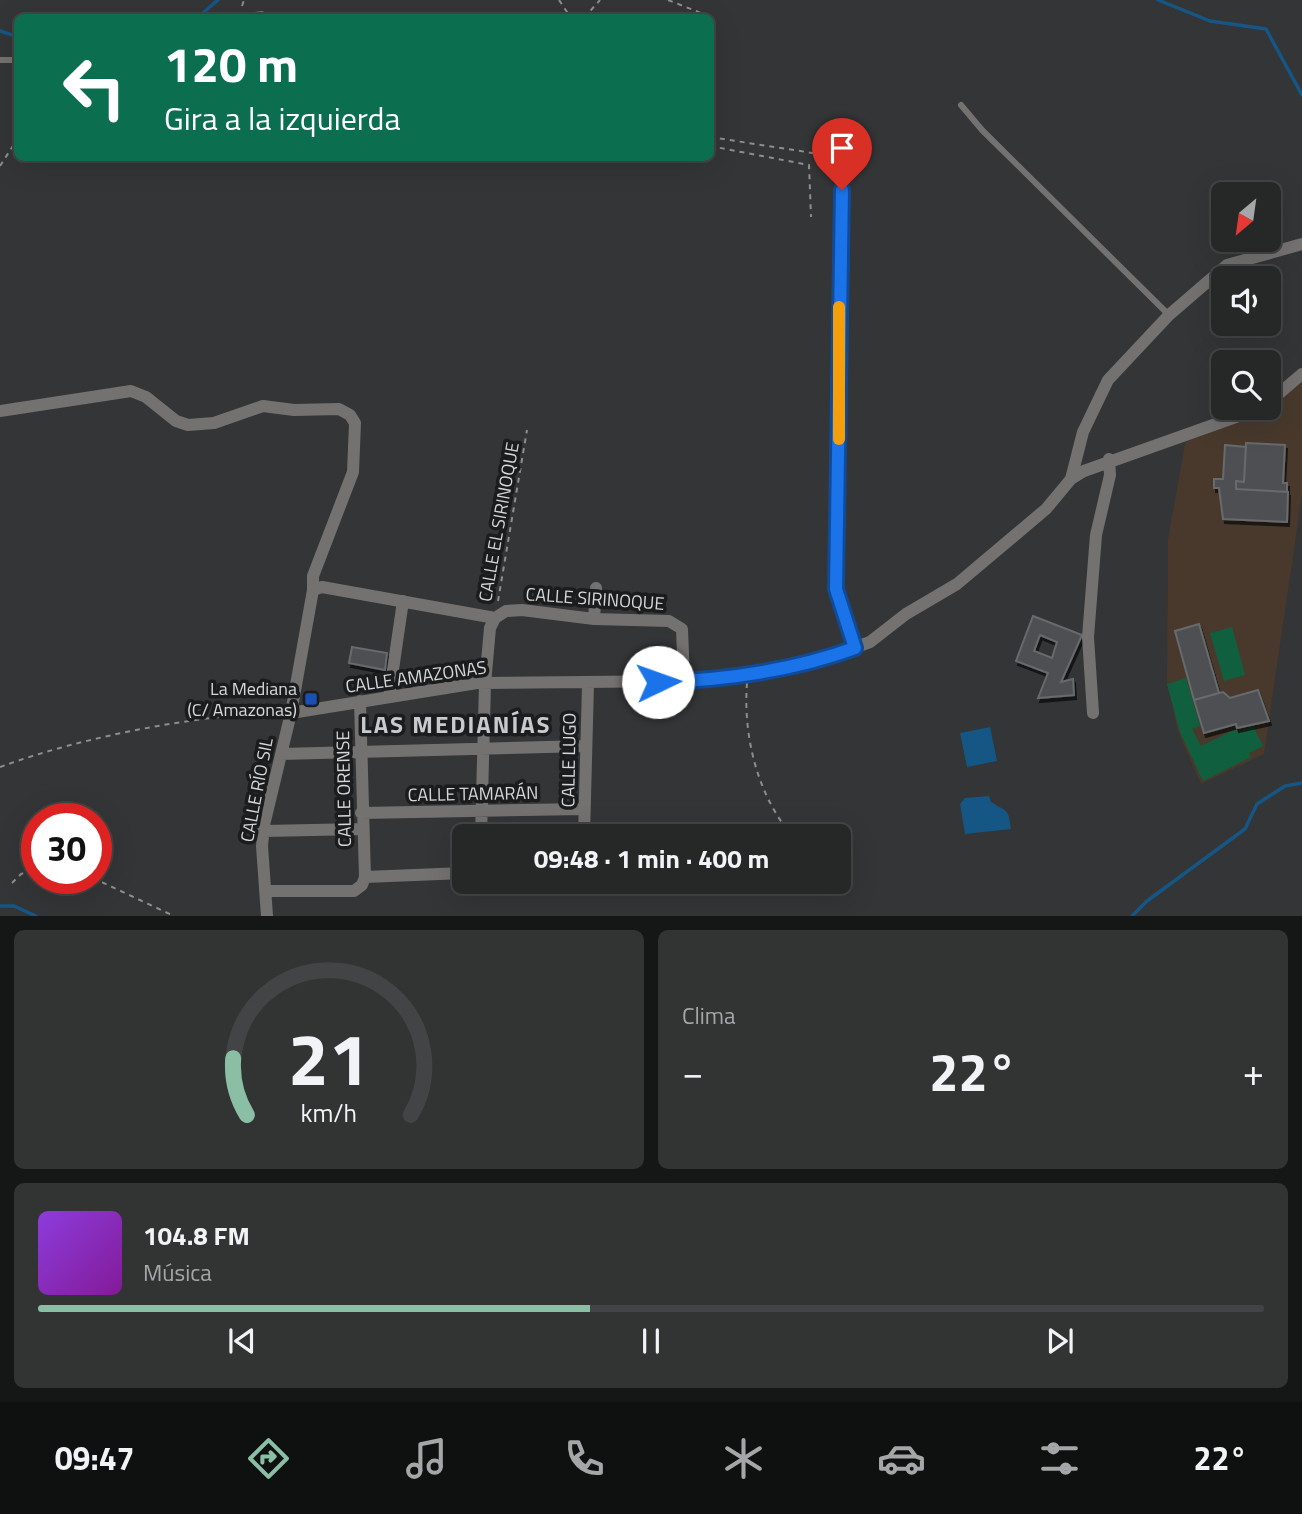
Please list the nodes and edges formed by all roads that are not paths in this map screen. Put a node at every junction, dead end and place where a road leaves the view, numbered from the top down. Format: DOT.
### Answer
graph roads {
  1 [pos="961,105"];
  2 [pos="840,160"];
  3 [pos="1302,244"];
  4 [pos="1169,315"];
  5 [pos="1302,374"];
  6 [pos="1281,392"];
  7 [pos="0,411"];
  8 [pos="1230,420"];
  9 [pos="1109,459"];
  10 [pos="1071,480"];
  11 [pos="596,588"];
  12 [pos="313,590"];
  13 [pos="403,601"];
  14 [pos="495,618"];
  15 [pos="594,619"];
  16 [pos="855,648"];
  17 [pos="684,681"];
  18 [pos="485,684"];
  19 [pos="589,684"];
  20 [pos="389,697"];
  21 [pos="360,701"];
  22 [pos="291,713"];
  23 [pos="1093,713"];
  24 [pos="585,746"];
  25 [pos="484,748"];
  26 [pos="361,752"];
  27 [pos="281,754"];
  28 [pos="584,809"];
  29 [pos="481,811"];
  30 [pos="362,813"];
  31 [pos="481,824"];
  32 [pos="584,824"];
  33 [pos="361,829"];
  34 [pos="264,831"];
  35 [pos="452,873"];
  36 [pos="365,877"];
  37 [pos="265,891"];
  38 [pos="267,915"];
  1 -- 4 [label="lane"];
  2 -- 16 [label="street"];
  3 -- 4 [label="street"];
  4 -- 10 [label="street"];
  5 -- 6 [label="street"];
  7 -- 12 [label="street, CALLE RÍO SIL"];
  8 -- 9 [label="street"];
  9 -- 10 [label="street"];
  9 -- 23 [label="street"];
  10 -- 16 [label="street, CALLE AMAZONAS"];
  11 -- 15 [label="street"];
  12 -- 13 [label="street"];
  12 -- 22 [label="street, CALLE RÍO SIL"];
  13 -- 14 [label="street"];
  13 -- 20 [label="street"];
  14 -- 15 [label="street, CALLE SIRINOQUE"];
  14 -- 18 [label="street"];
  15 -- 17 [label="street, CALLE SIRINOQUE"];
  16 -- 17 [label="street, CALLE AMAZONAS"];
  17 -- 19 [label="street, CALLE AMAZONAS"];
  18 -- 19 [label="street, CALLE AMAZONAS"];
  18 -- 20 [label="street, CALLE AMAZONAS"];
  18 -- 25 [label="street"];
  19 -- 24 [label="street, CALLE LUGO"];
  20 -- 21 [label="street, CALLE AMAZONAS"];
  21 -- 22 [label="street, CALLE AMAZONAS"];
  21 -- 26 [label="street, CALLE ORENSE"];
  22 -- 27 [label="street, CALLE RÍO SIL"];
  24 -- 25 [label="street"];
  24 -- 28 [label="street, CALLE LUGO"];
  25 -- 26 [label="street"];
  25 -- 29 [label="street"];
  26 -- 27 [label="street"];
  26 -- 30 [label="street, CALLE ORENSE"];
  27 -- 34 [label="street, CALLE RÍO SIL"];
  28 -- 29 [label="street, CALLE TAMARÁN"];
  28 -- 32 [label="street, CALLE LUGO"];
  29 -- 30 [label="street, CALLE TAMARÁN"];
  29 -- 31 [label="street"];
  30 -- 33 [label="street, CALLE ORENSE"];
  33 -- 34 [label="street"];
  33 -- 36 [label="street, CALLE ORENSE"];
  34 -- 37 [label="street, CALLE RÍO SIL"];
  35 -- 36 [label="street"];
  36 -- 37 [label="street"];
  37 -- 38 [label="street, CALLE RÍO SIL"];
}
